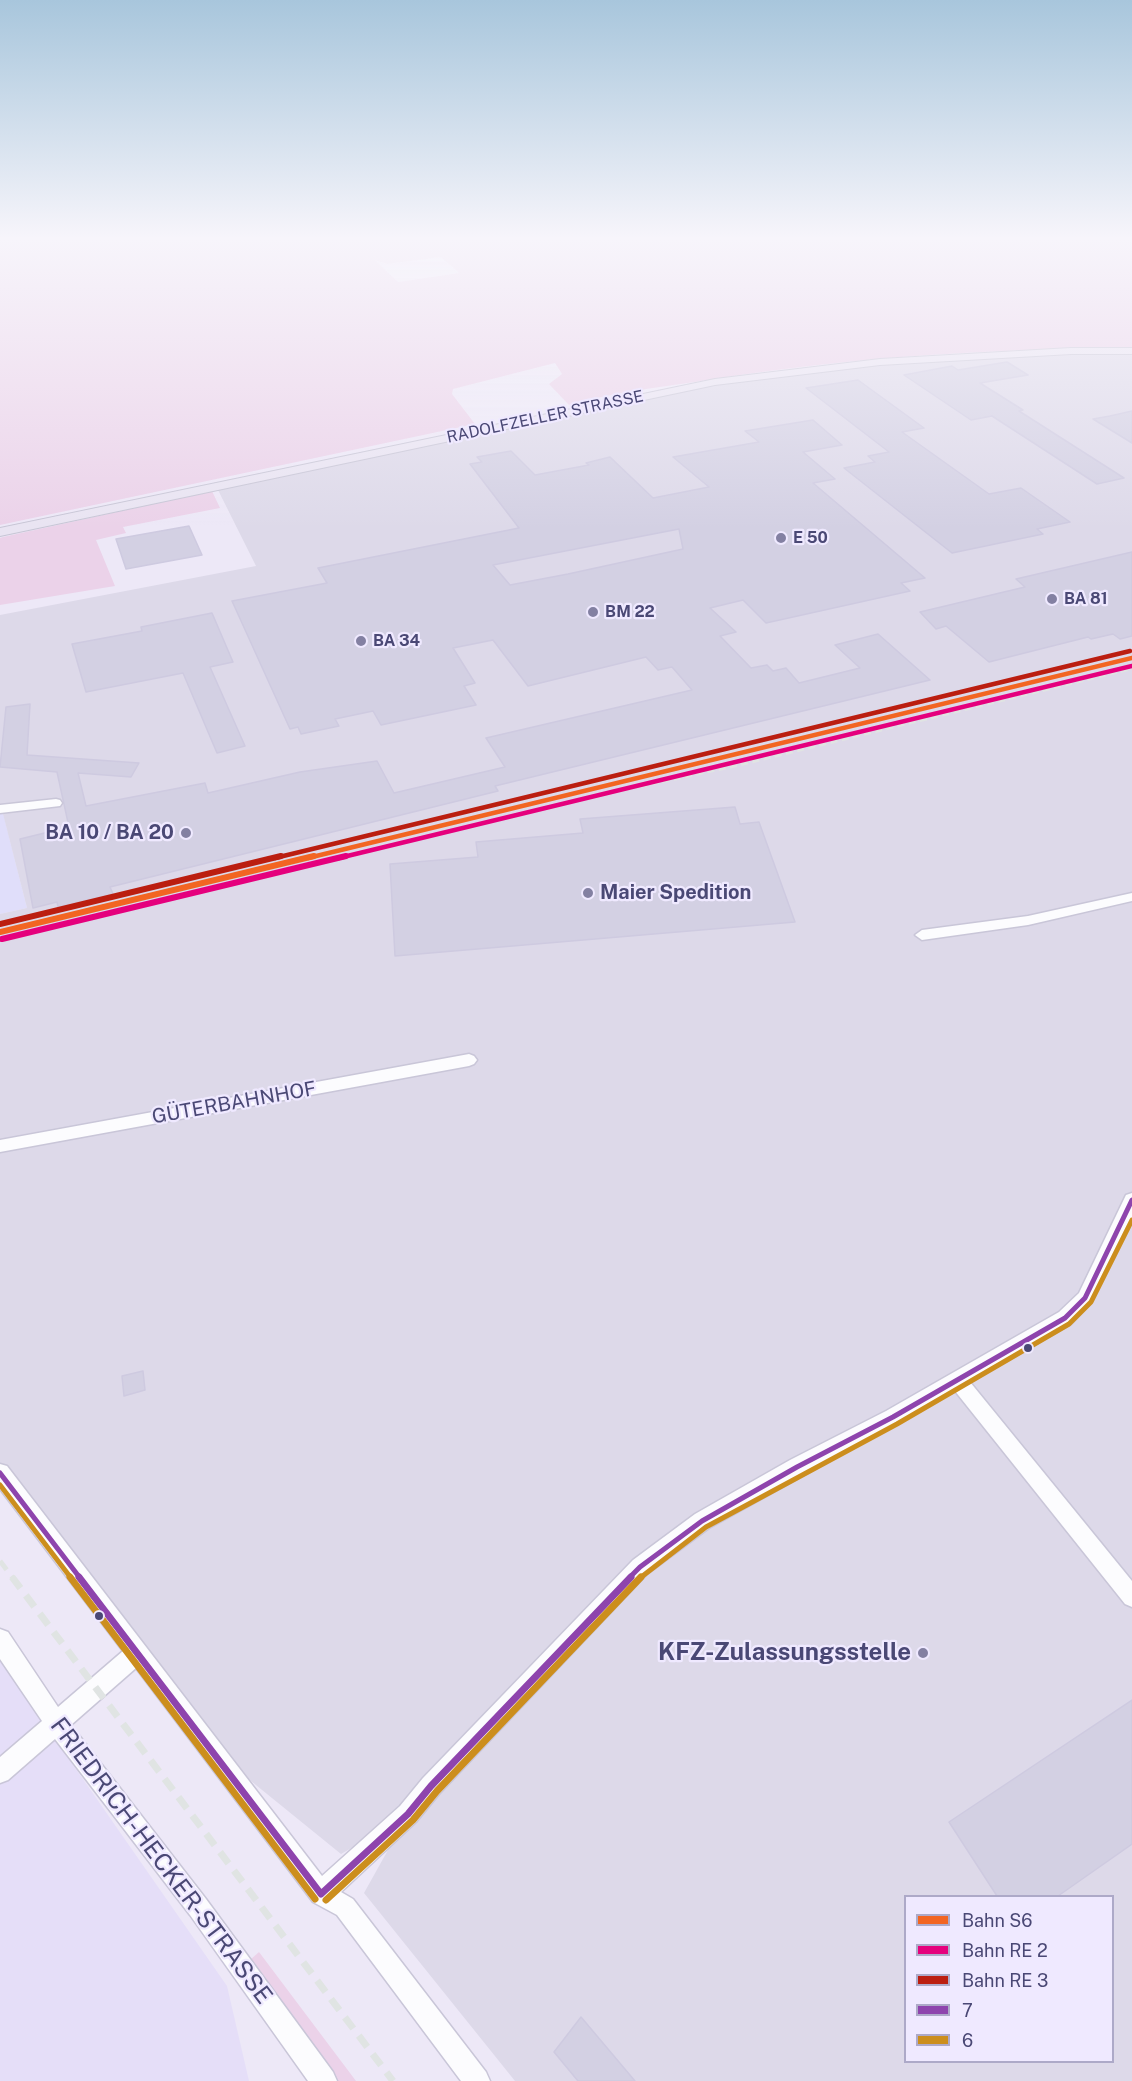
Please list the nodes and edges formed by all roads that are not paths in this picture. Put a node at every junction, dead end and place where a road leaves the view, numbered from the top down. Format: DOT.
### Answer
graph roads {
  1 [pos="1132,351"];
  2 [pos="1,532"];
  3 [pos="56,803"];
  4 [pos="0,809"];
  5 [pos="1132,897"];
  6 [pos="922,935"];
  7 [pos="469,1060"];
  8 [pos="0,1146"];
  9 [pos="1132,1200"];
  10 [pos="1127,1230"];
  11 [pos="956,1379"];
  12 [pos="0,1473"];
  13 [pos="1132,1597"];
  14 [pos="0,1640"];
  15 [pos="137,1653"];
  16 [pos="57,1724"];
  17 [pos="0,1772"];
  18 [pos="321,1894"];
  19 [pos="324,2081"];
  20 [pos="477,2081"];
  1 -- 2 [label="main road, RADOLFZELLER STRASSE"];
  3 -- 4 [label="street"];
  5 -- 6 [label="street"];
  7 -- 8 [label="street, GÜTERBAHNHOF"];
  9 -- 10 [label="street"];
  10 -- 11 [label="street"];
  11 -- 13 [label="street"];
  11 -- 18 [label="street"];
  12 -- 15 [label="street"];
  14 -- 16 [label="street, FRIEDRICH-HECKER-STRASSE"];
  15 -- 16 [label="street"];
  15 -- 18 [label="street"];
  16 -- 17 [label="street"];
  16 -- 19 [label="street, FRIEDRICH-HECKER-STRASSE"];
  18 -- 20 [label="street"];
}
